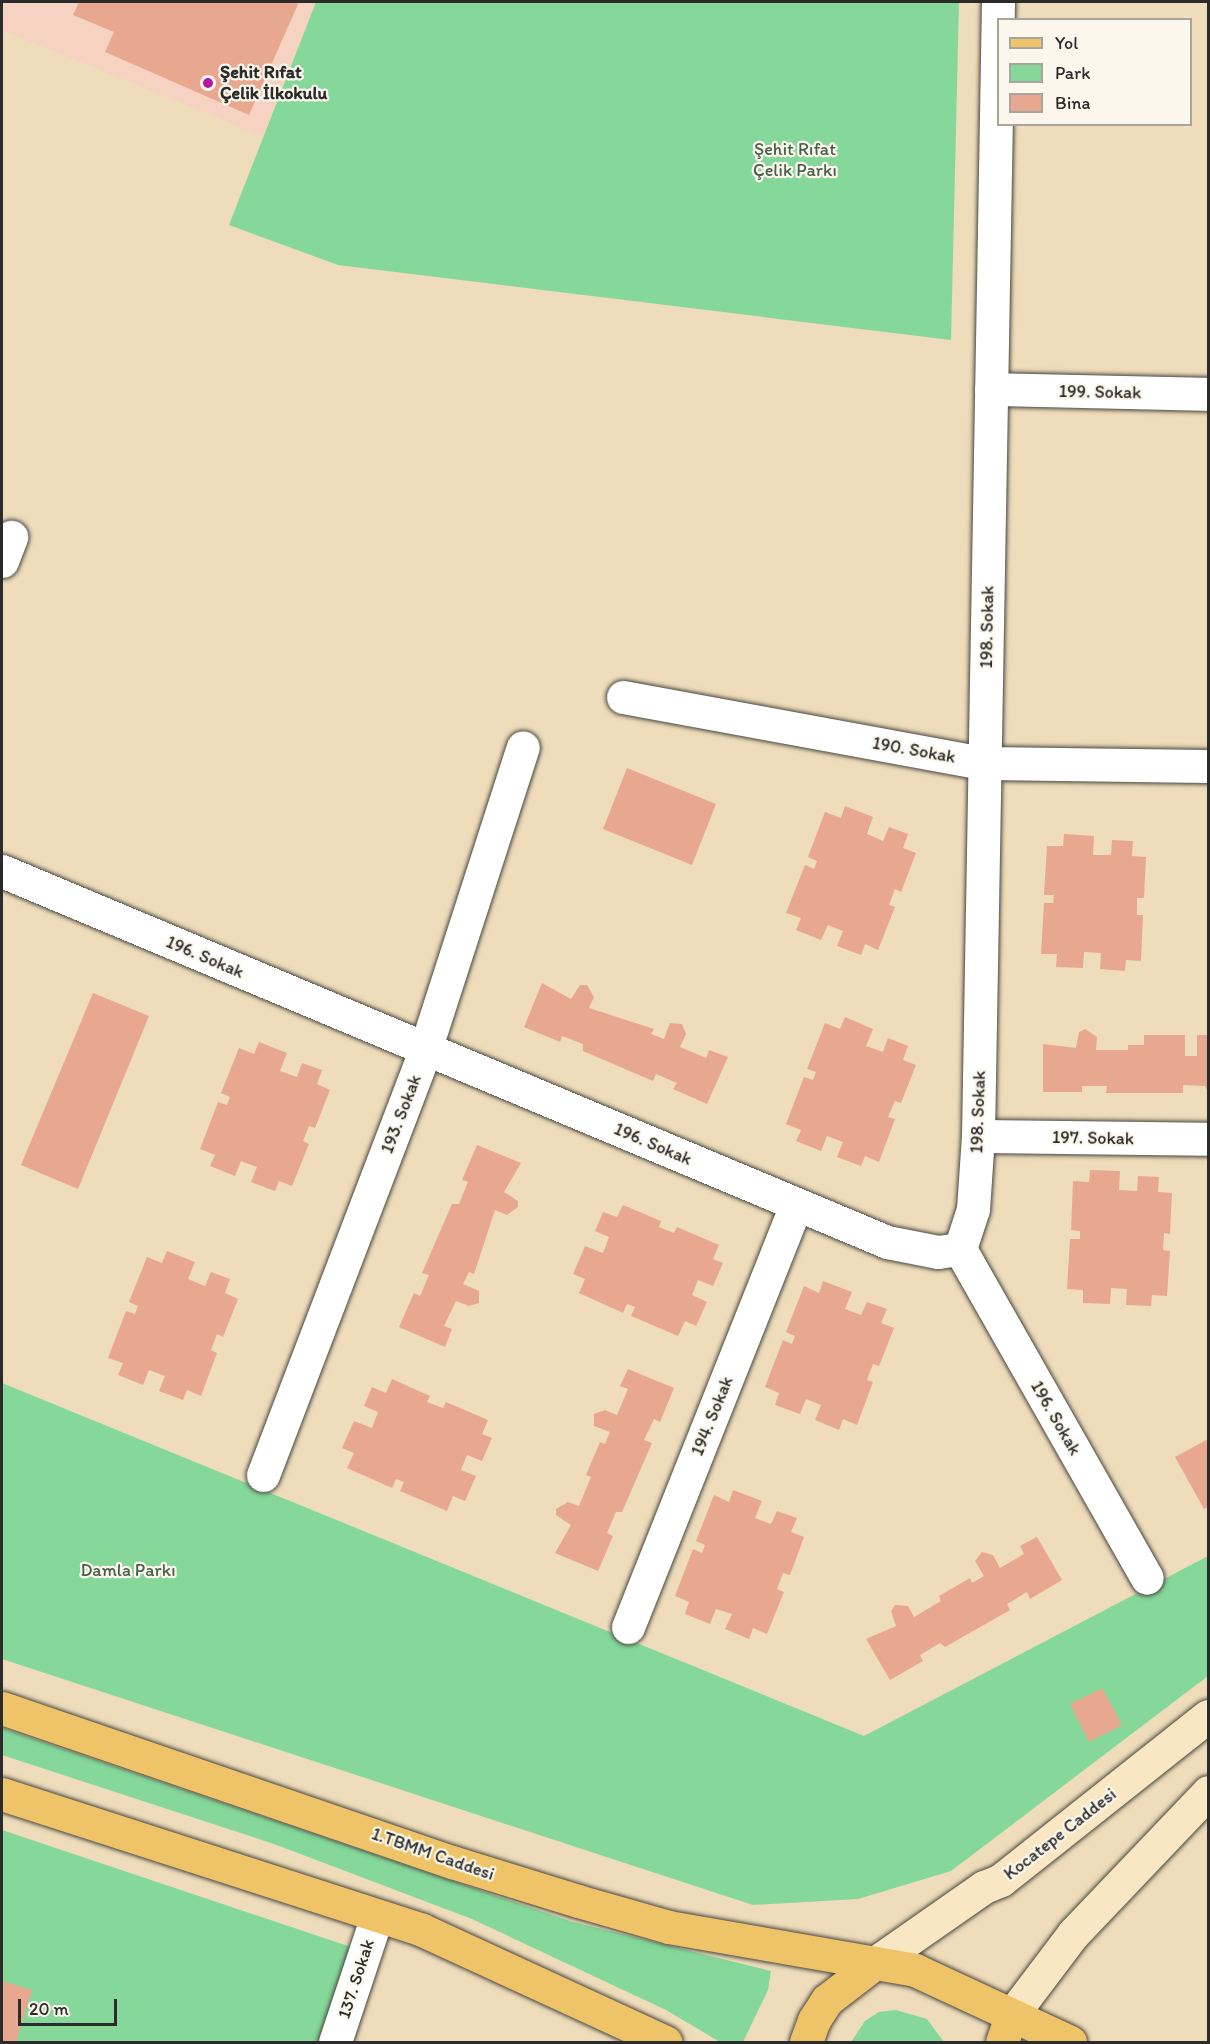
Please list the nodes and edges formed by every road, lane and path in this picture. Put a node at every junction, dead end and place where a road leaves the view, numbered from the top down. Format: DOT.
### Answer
graph roads {
  1 [pos="998,2"];
  2 [pos="998,18"];
  3 [pos="997,57"];
  4 [pos="991,389"];
  5 [pos="1209,394"];
  6 [pos="623,697"];
  7 [pos="523,747"];
  8 [pos="984,763"];
  9 [pos="1209,766"];
  10 [pos="3,876"];
  11 [pos="425,1050"];
  12 [pos="978,1136"];
  13 [pos="1209,1139"];
  14 [pos="796,1204"];
  15 [pos="960,1249"];
  16 [pos="263,1475"];
  17 [pos="1147,1578"];
  18 [pos="628,1627"];
  19 [pos="2,1708"];
  20 [pos="1209,1716"];
  21 [pos="1209,1792"];
  22 [pos="2,1794"];
  23 [pos="377,1916"];
  24 [pos="876,1963"];
  25 [pos="1007,2029"];
  26 [pos="335,2043"];
  27 [pos="665,2043"];
  28 [pos="806,2043"];
  29 [pos="1070,2043"];
  1 -- 2 [label="street, 198. Sokak"];
  3 -- 4 [label="street, 198. Sokak"];
  4 -- 5 [label="street, 199. Sokak"];
  4 -- 8 [label="street, 198. Sokak"];
  6 -- 8 [label="street, 190. Sokak"];
  7 -- 11 [label="street, 193. Sokak"];
  8 -- 9 [label="street, 190. Sokak"];
  8 -- 12 [label="street, 198. Sokak"];
  10 -- 11 [label="street, 196. Sokak"];
  11 -- 14 [label="street, 196. Sokak"];
  11 -- 16 [label="street, 193. Sokak"];
  12 -- 13 [label="street, 197. Sokak"];
  12 -- 15 [label="street, 198. Sokak"];
  14 -- 15 [label="street, 196. Sokak"];
  14 -- 18 [label="street, 194. Sokak"];
  15 -- 17 [label="street, 196. Sokak"];
  19 -- 24 [label="main road, 1.TBMM Caddesi"];
  20 -- 24 [label="main road, Kocatepe Caddesi"];
  21 -- 25 [label="main road"];
  22 -- 23 [label="main road"];
  23 -- 26 [label="street, 137. Sokak"];
  23 -- 27 [label="main road"];
  24 -- 25 [label="main road, 1.TBMM Caddesi"];
  24 -- 28 [label="main road"];
  25 -- 29 [label="main road"];
}
